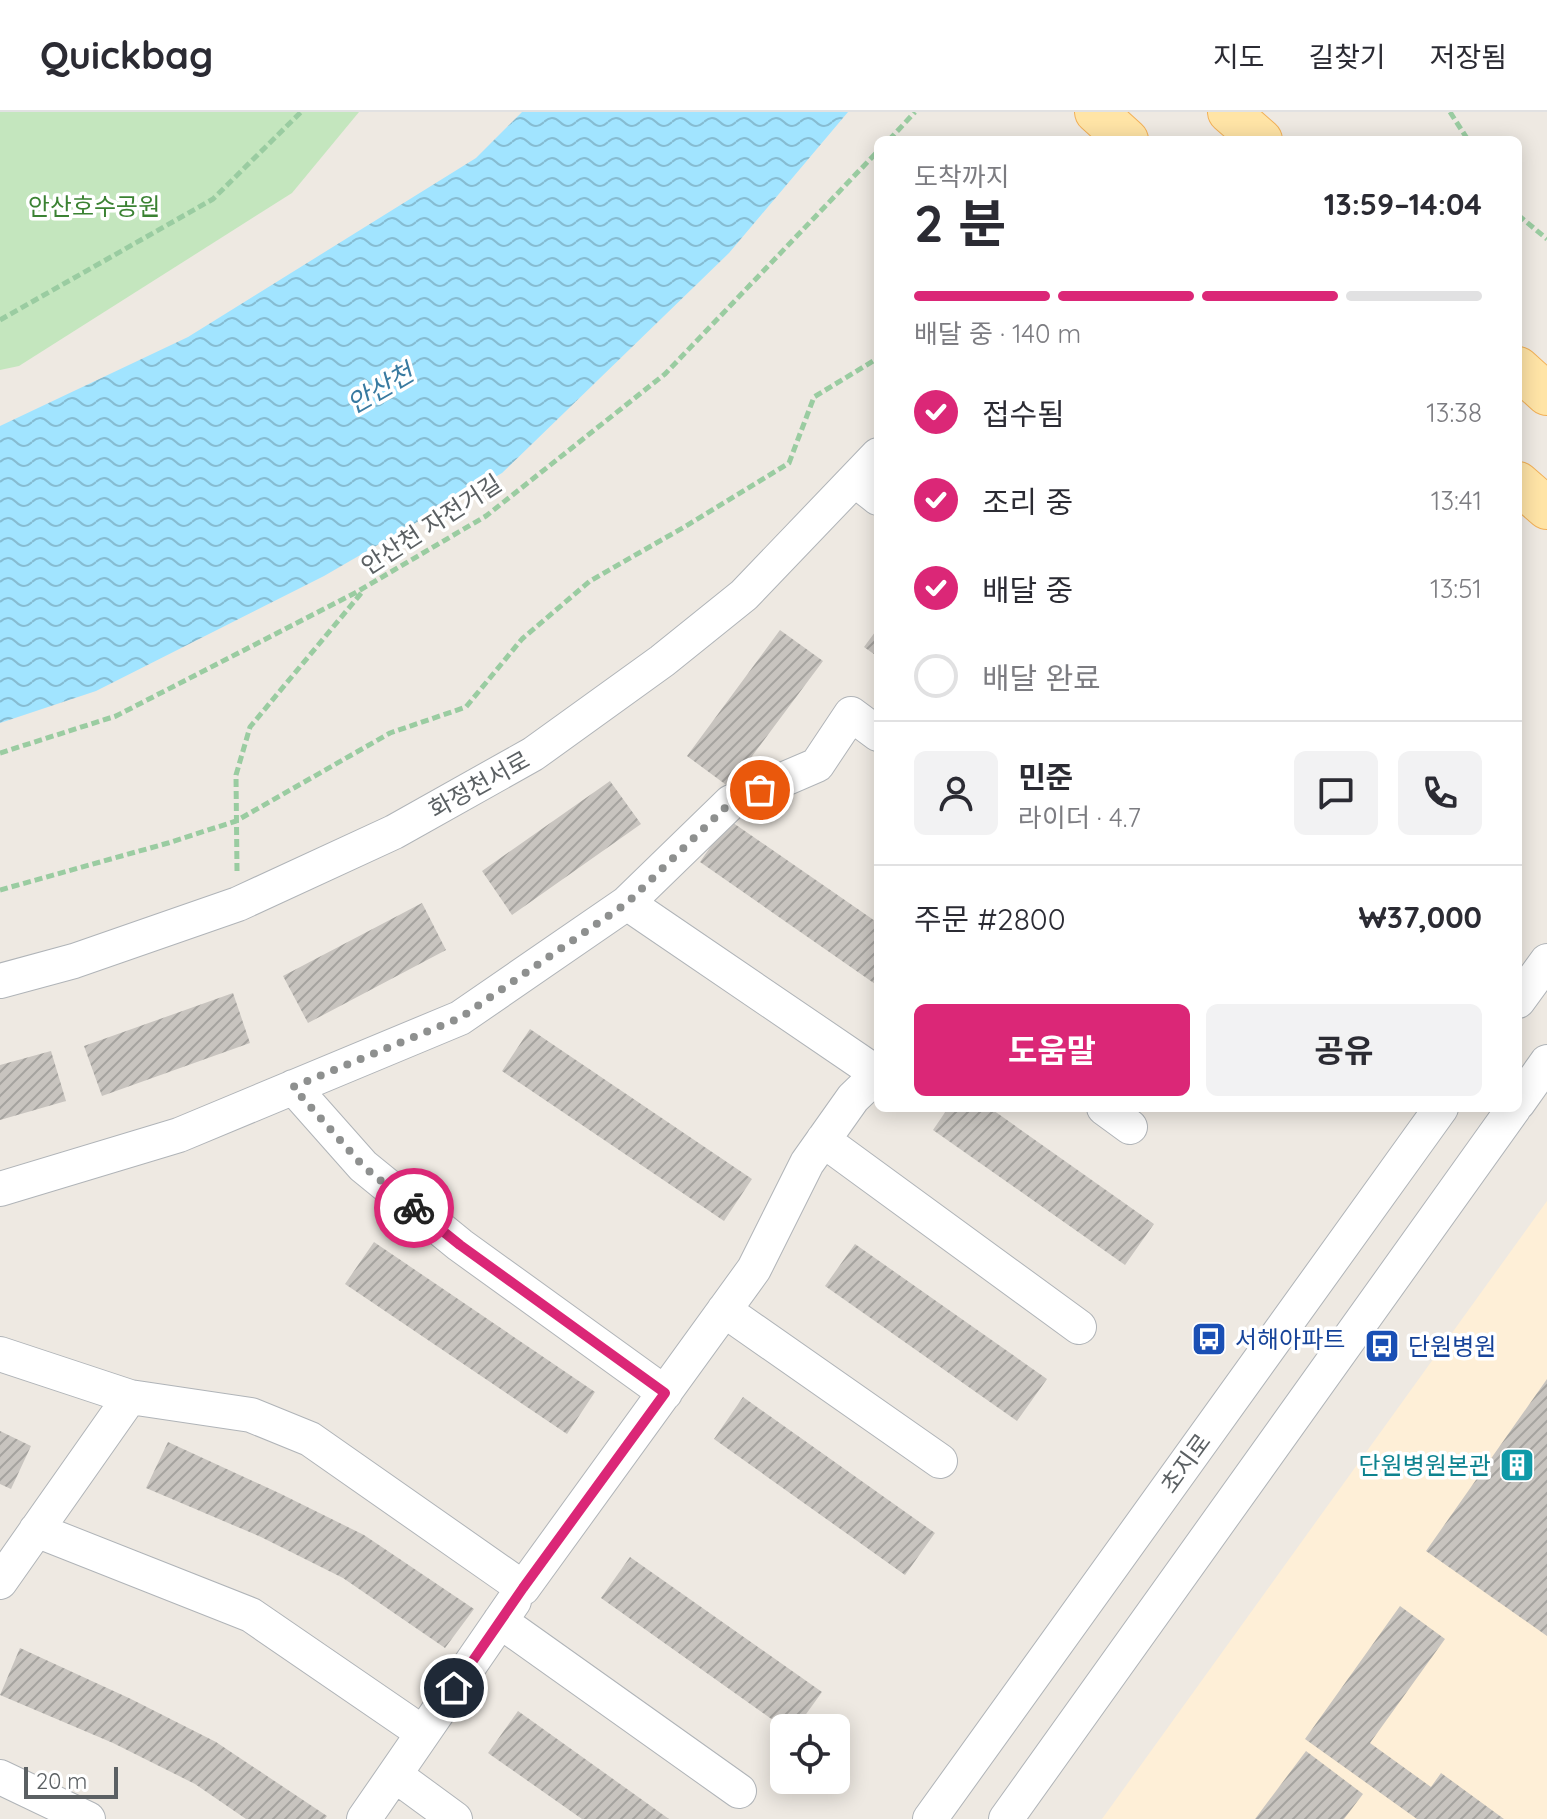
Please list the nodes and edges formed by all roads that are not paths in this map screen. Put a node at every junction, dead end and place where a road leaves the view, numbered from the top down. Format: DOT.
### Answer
graph roads {
  1 [pos="1096,112"];
  2 [pos="1229,112"];
  3 [pos="1123,136"];
  4 [pos="1256,136"];
  5 [pos="1522,372"];
  6 [pos="1547,394"];
  7 [pos="874,467"];
  8 [pos="1522,486"];
  9 [pos="867,489"];
  10 [pos="1547,508"];
  11 [pos="874,731"];
  12 [pos="627,903"];
  13 [pos="1547,961"];
  14 [pos="0,981"];
  15 [pos="1522,995"];
  16 [pos="1547,1062"];
  17 [pos="874,1071"];
  18 [pos="874,1078"];
  19 [pos="293,1087"];
  20 [pos="1522,1097"];
  21 [pos="1438,1112"];
  22 [pos="1511,1112"];
  23 [pos="823,1140"];
  24 [pos="0,1189"];
  25 [pos="724,1310"];
  26 [pos="1079,1327"];
  27 [pos="0,1354"];
  28 [pos="665,1393"];
  29 [pos="130,1397"];
  30 [pos="940,1461"];
  31 [pos="36,1530"];
  32 [pos="0,1582"];
  33 [pos="523,1588"];
  34 [pos="500,1621"];
  35 [pos="423,1733"];
  36 [pos="395,1775"];
  37 [pos="0,1777"];
  38 [pos="739,1791"];
  39 [pos="88,1819"];
  40 [pos="364,1819"];
  41 [pos="455,1819"];
  42 [pos="930,1819"];
  43 [pos="1006,1819"];
  1 -- 3 [label="main road"];
  2 -- 4 [label="main road"];
  5 -- 6 [label="main road"];
  7 -- 9 [label="street, 화정천서로"];
  8 -- 10 [label="main road"];
  9 -- 14 [label="street, 화정천서로"];
  11 -- 12 [label="street"];
  12 -- 17 [label="street"];
  12 -- 19 [label="street"];
  13 -- 15 [label="street"];
  16 -- 20 [label="street"];
  18 -- 23 [label="street"];
  19 -- 24 [label="street"];
  19 -- 28 [label="street"];
  21 -- 42 [label="street, 초지로"];
  22 -- 43 [label="street"];
  23 -- 25 [label="street"];
  23 -- 26 [label="street"];
  25 -- 28 [label="street"];
  25 -- 30 [label="street"];
  27 -- 29 [label="street"];
  28 -- 33 [label="street"];
  29 -- 31 [label="street"];
  29 -- 33 [label="street"];
  31 -- 32 [label="street"];
  31 -- 35 [label="street"];
  33 -- 34 [label="street"];
  34 -- 35 [label="street"];
  34 -- 38 [label="street"];
  35 -- 36 [label="street"];
  36 -- 40 [label="street"];
  36 -- 41 [label="street"];
  37 -- 39 [label="street"];
}
